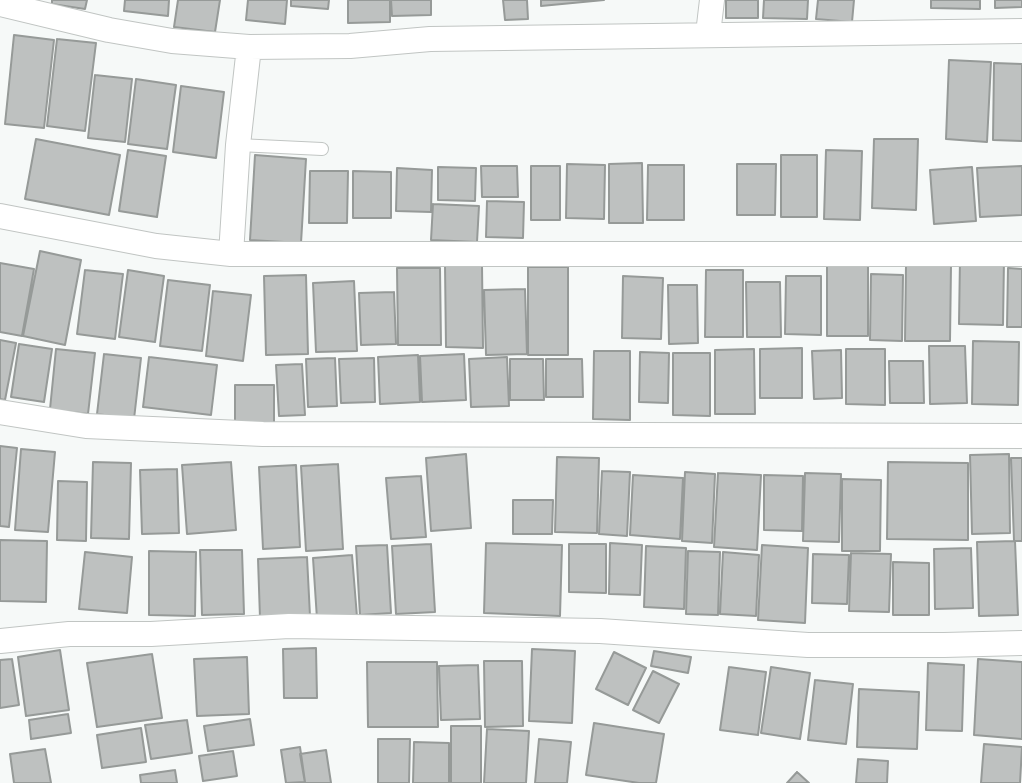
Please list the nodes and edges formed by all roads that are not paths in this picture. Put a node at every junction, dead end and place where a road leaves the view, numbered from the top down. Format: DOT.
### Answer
graph roads {
  1 [pos="712,0"];
  2 [pos="0,4"];
  3 [pos="1022,31"];
  4 [pos="708,34"];
  5 [pos="248,47"];
  6 [pos="238,145"];
  7 [pos="322,149"];
  8 [pos="0,216"];
  9 [pos="231,254"];
  10 [pos="1022,254"];
  11 [pos="0,412"];
  12 [pos="1022,436"];
  13 [pos="0,641"];
  14 [pos="1022,643"];
  1 -- 4 [label="street"];
  2 -- 5 [label="street"];
  3 -- 4 [label="street"];
  4 -- 5 [label="street"];
  5 -- 6 [label="street"];
  6 -- 7 [label="lane"];
  6 -- 9 [label="street"];
  8 -- 9 [label="street"];
  9 -- 10 [label="street"];
  11 -- 12 [label="street"];
  13 -- 14 [label="street"];
}
